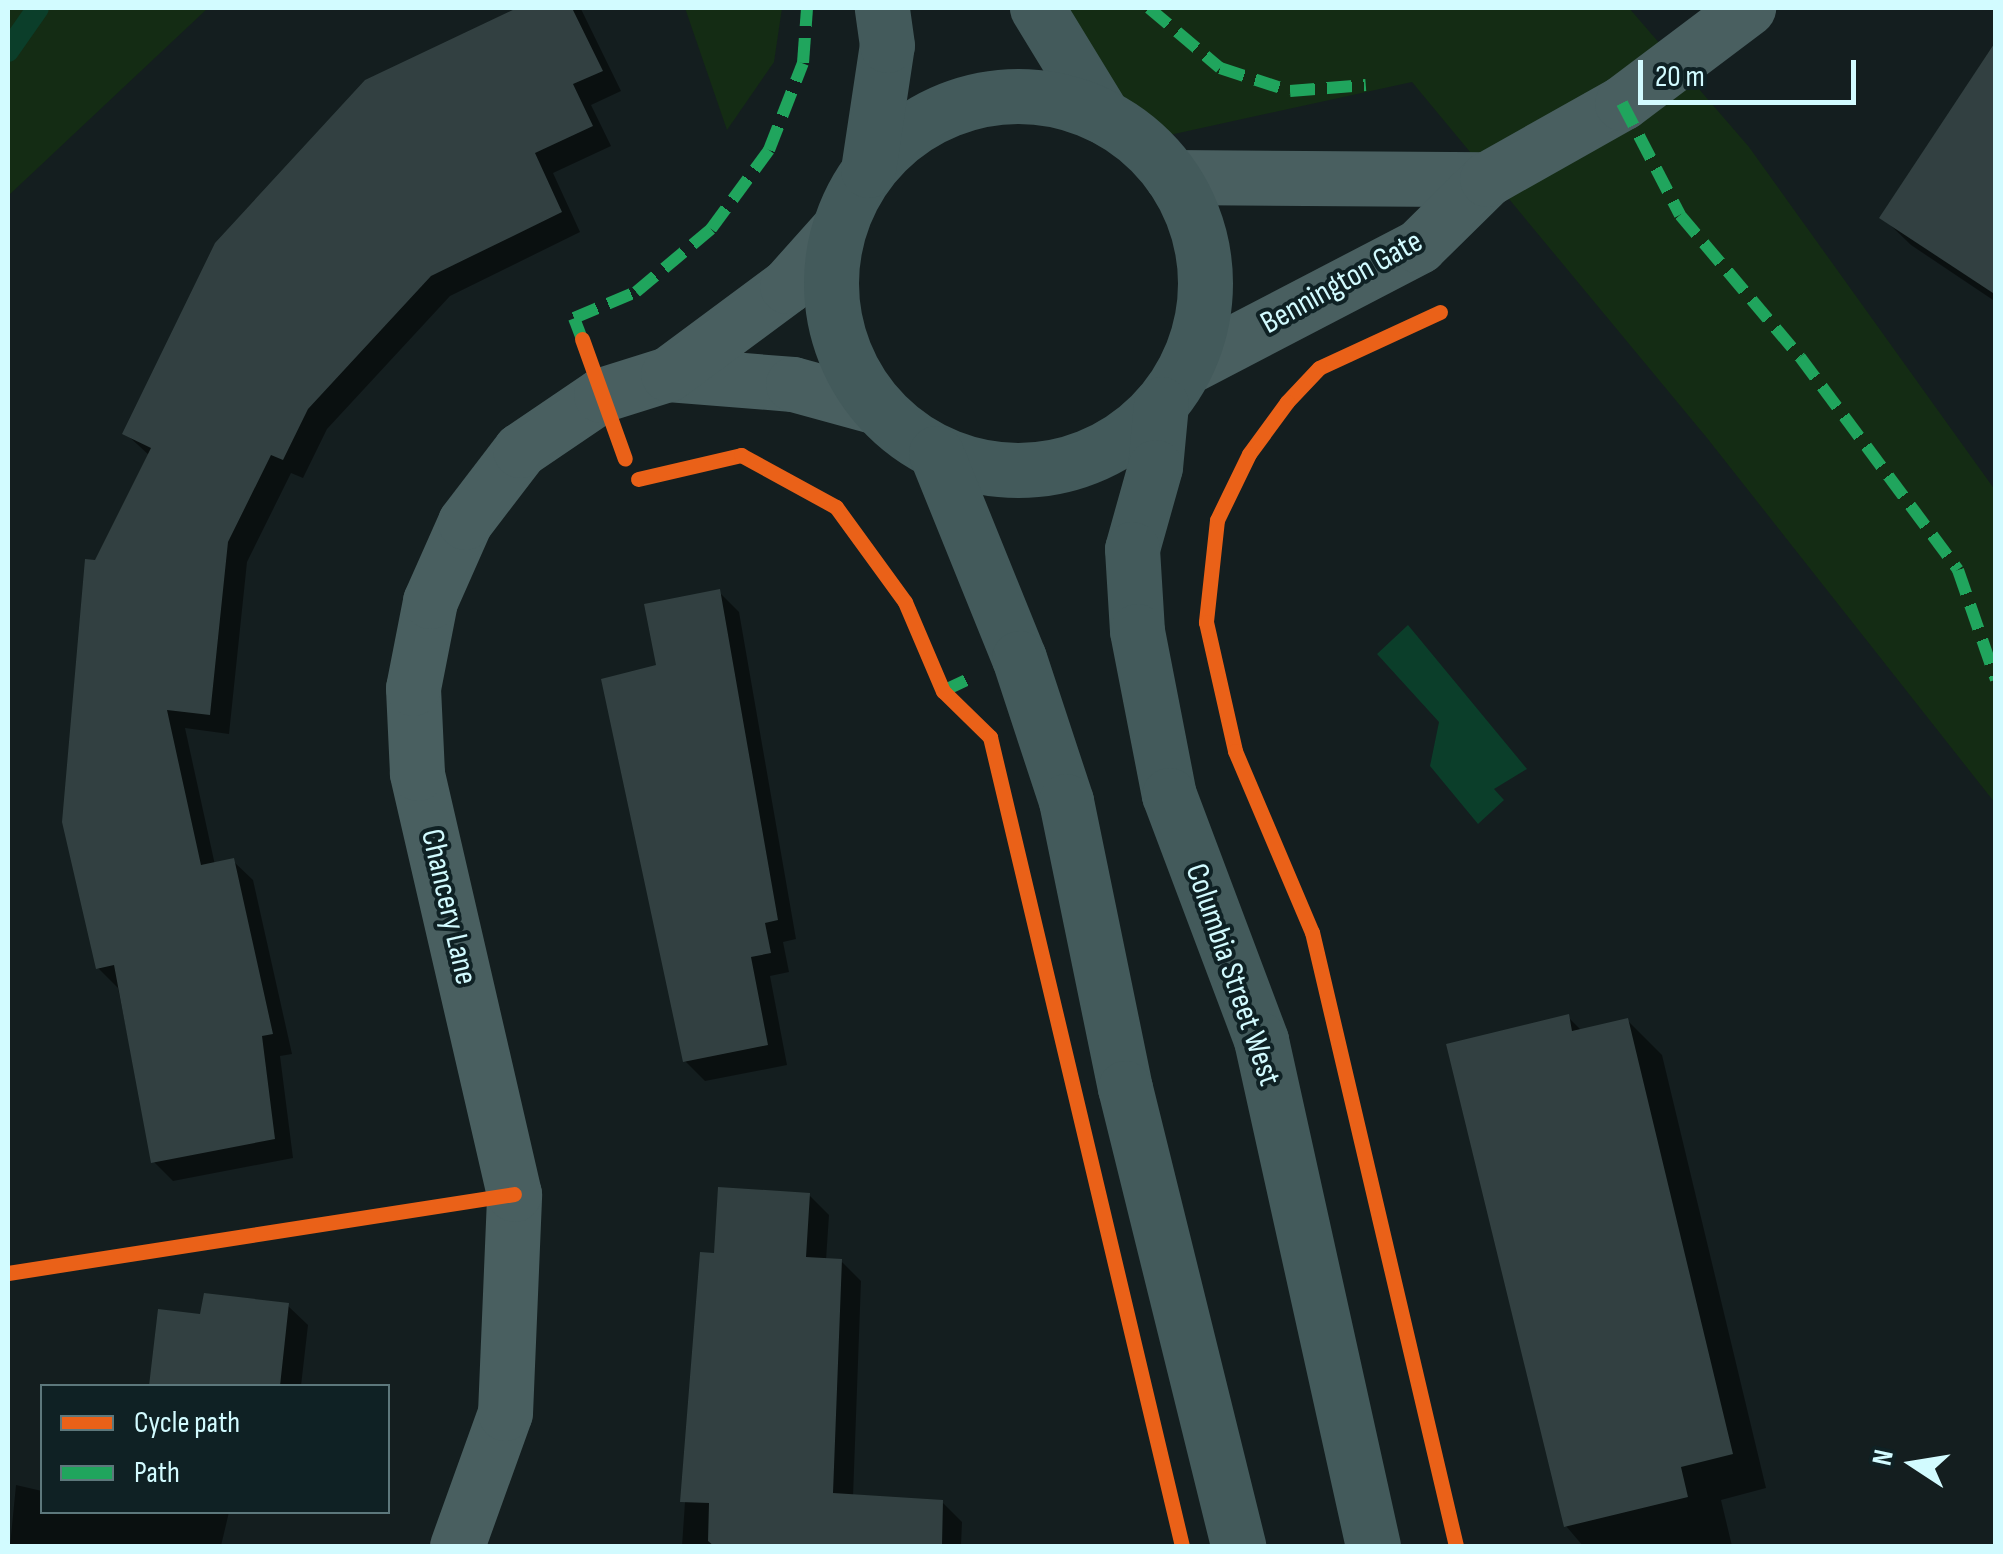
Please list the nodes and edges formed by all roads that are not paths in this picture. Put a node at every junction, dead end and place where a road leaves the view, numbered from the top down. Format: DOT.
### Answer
graph roads {
  1 [pos="882,8"];
  2 [pos="1037,8"];
  3 [pos="1748,8"];
  4 [pos="1104,116"];
  5 [pos="868,170"];
  6 [pos="1172,176"];
  7 [pos="1487,179"];
  8 [pos="838,230"];
  9 [pos="668,374"];
  10 [pos="1173,386"];
  11 [pos="876,407"];
  12 [pos="936,452"];
  13 [pos="457,1546"];
  14 [pos="1238,1546"];
  15 [pos="1374,1546"];
  1 -- 5 [label="main road"];
  2 -- 4 [label="main road"];
  3 -- 7 [label="street, Bennington Gate"];
  4 -- 5 [label="main road"];
  4 -- 6 [label="main road, Columbia Street West"];
  5 -- 8 [label="main road"];
  6 -- 7 [label="street, Bennington Gate"];
  6 -- 10 [label="main road, Columbia Street West"];
  7 -- 10 [label="street, Bennington Gate"];
  8 -- 9 [label="street, Chancery Lane"];
  8 -- 11 [label="main road"];
  9 -- 11 [label="street, Chancery Lane"];
  9 -- 13 [label="street, Chancery Lane"];
  10 -- 12 [label="main road"];
  10 -- 15 [label="main road, Columbia Street West"];
  11 -- 12 [label="main road"];
  12 -- 14 [label="main road"];
}
